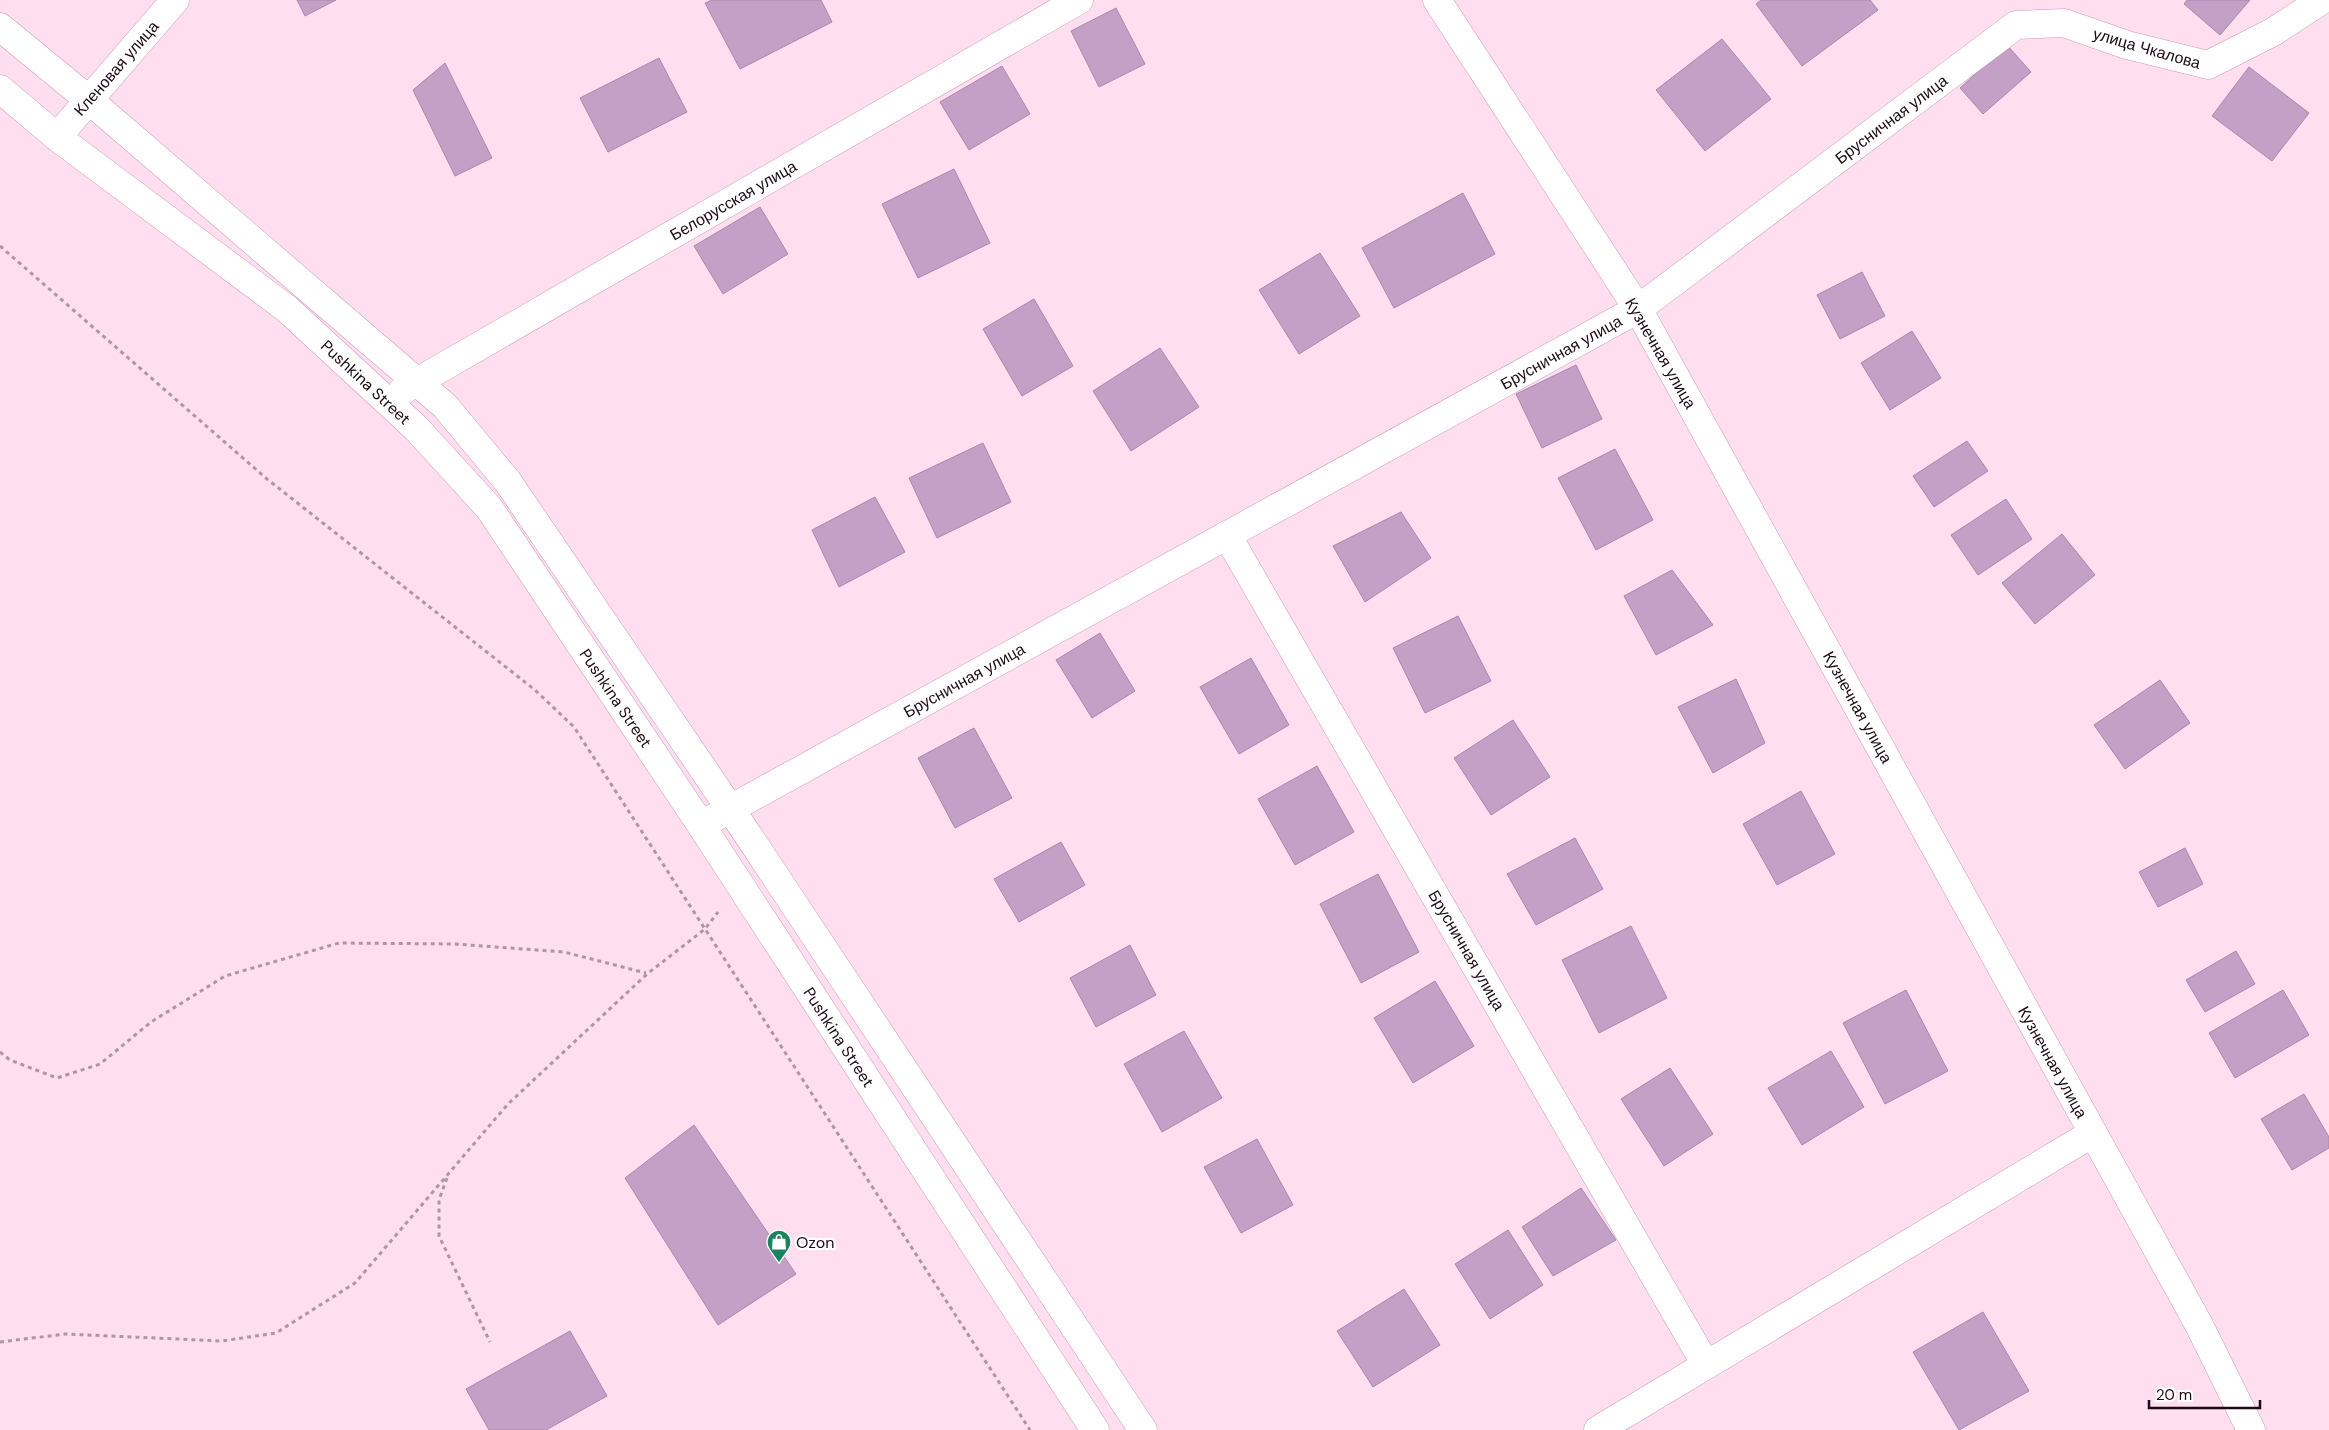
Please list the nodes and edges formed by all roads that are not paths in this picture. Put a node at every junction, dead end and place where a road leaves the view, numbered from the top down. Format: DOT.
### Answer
graph roads {
  1 [pos="176,0"];
  2 [pos="1080,0"];
  3 [pos="1437,0"];
  4 [pos="2322,0"];
  5 [pos="2016,25"];
  6 [pos="0,27"];
  7 [pos="0,89"];
  8 [pos="90,100"];
  9 [pos="57,137"];
  10 [pos="1638,310"];
  11 [pos="418,382"];
  12 [pos="386,400"];
  13 [pos="1227,535"];
  14 [pos="730,808"];
  15 [pos="701,825"];
  16 [pos="2093,1133"];
  17 [pos="1706,1365"];
  18 [pos="1095,1430"];
  19 [pos="1144,1430"];
  20 [pos="1598,1430"];
  21 [pos="2251,1430"];
  1 -- 8 [label="street, Кленовая улица"];
  2 -- 11 [label="street, Белорусская улица"];
  3 -- 10 [label="street, Кузнечная улица"];
  4 -- 5 [label="street, улица Чкалова"];
  5 -- 10 [label="street, Брусничная улица"];
  6 -- 8 [label="street"];
  7 -- 9 [label="street, Pushkina Street"];
  8 -- 9 [label="street, Кленовая улица"];
  8 -- 11 [label="street"];
  9 -- 12 [label="street, Pushkina Street"];
  10 -- 13 [label="street, Брусничная улица"];
  10 -- 16 [label="street, Кузнечная улица"];
  11 -- 12 [label="street, Белорусская улица"];
  11 -- 14 [label="street"];
  12 -- 15 [label="street, Pushkina Street"];
  13 -- 14 [label="street, Брусничная улица"];
  13 -- 17 [label="street, Брусничная улица"];
  14 -- 15 [label="street, Брусничная улица"];
  14 -- 19 [label="street"];
  15 -- 18 [label="street, Pushkina Street"];
  16 -- 17 [label="street"];
  16 -- 21 [label="street, Кузнечная улица"];
  17 -- 20 [label="street"];
}
